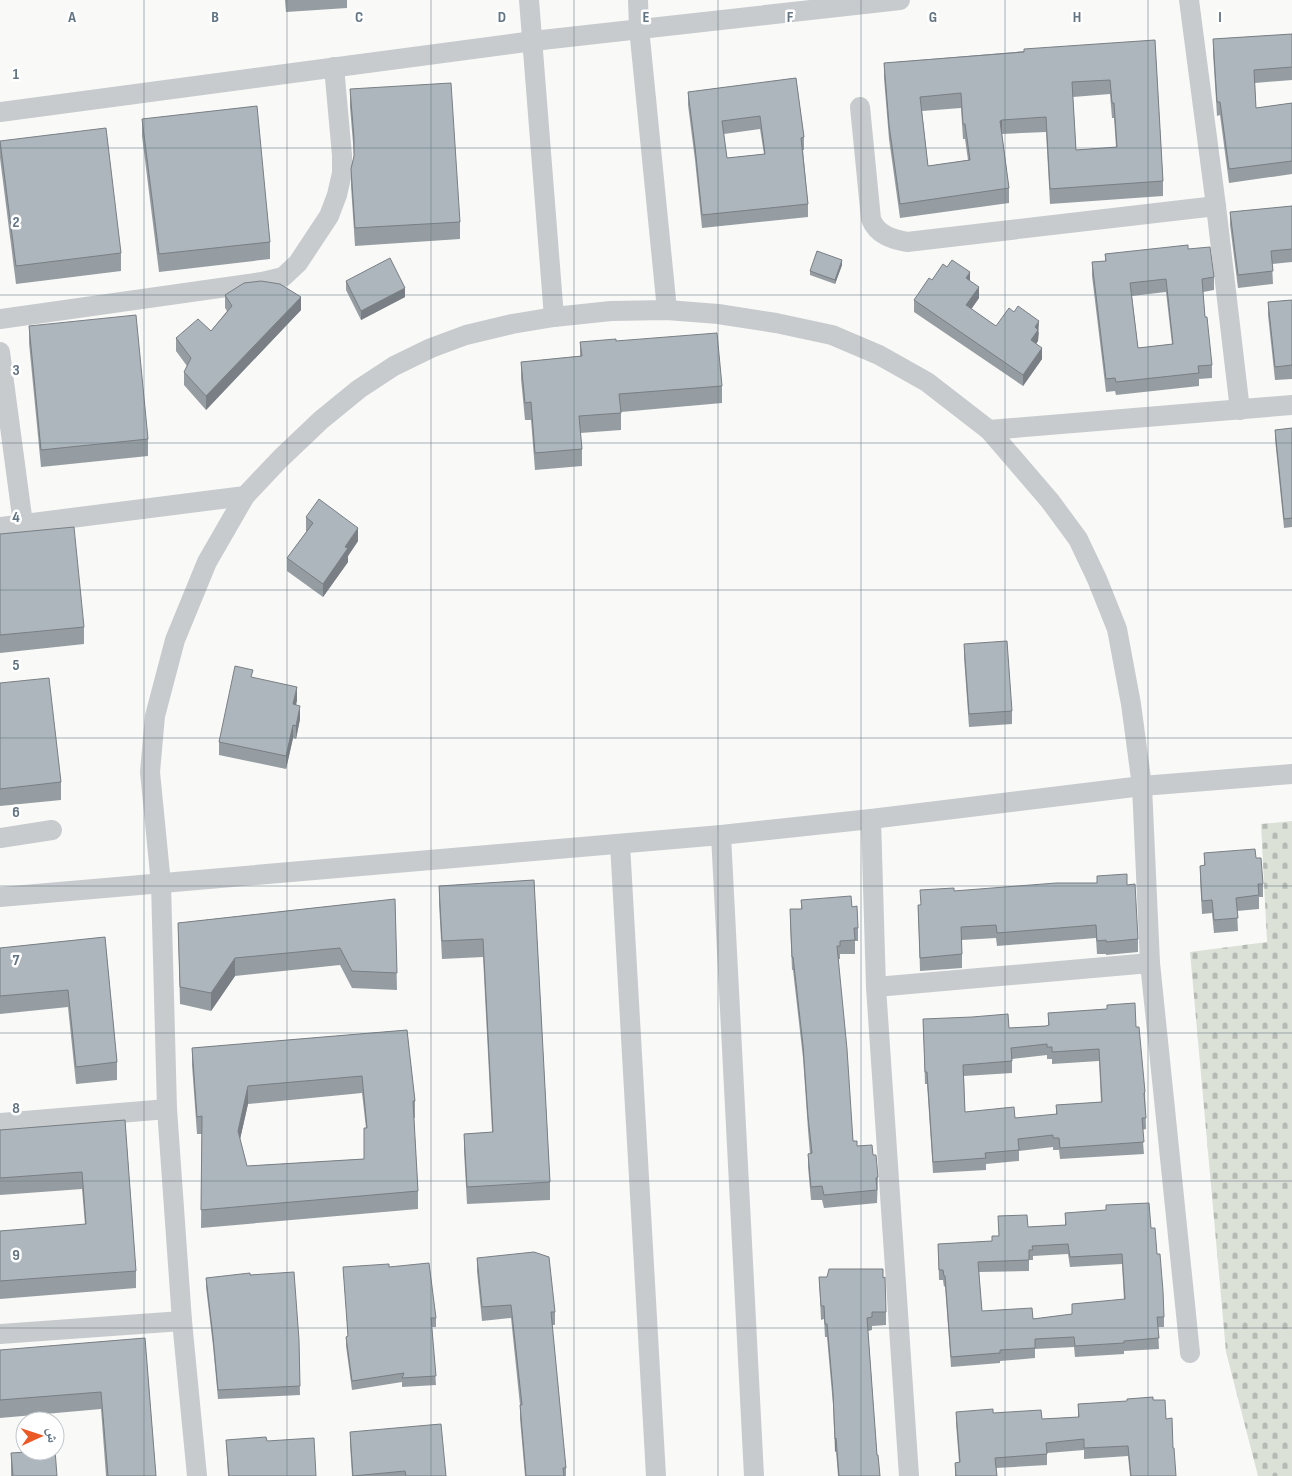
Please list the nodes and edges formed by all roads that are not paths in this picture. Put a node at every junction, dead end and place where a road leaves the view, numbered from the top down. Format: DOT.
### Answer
graph roads {
  1 [pos="529,0"];
  2 [pos="638,0"];
  3 [pos="900,0"];
  4 [pos="1190,0"];
  5 [pos="639,28"];
  6 [pos="532,41"];
  7 [pos="334,68"];
  8 [pos="860,107"];
  9 [pos="0,112"];
  10 [pos="1216,206"];
  11 [pos="667,310"];
  12 [pos="554,317"];
  13 [pos="0,319"];
  14 [pos="0,352"];
  15 [pos="1292,405"];
  16 [pos="1240,410"];
  17 [pos="989,430"];
  18 [pos="245,496"];
  19 [pos="23,524"];
  20 [pos="0,527"];
  21 [pos="1292,774"];
  22 [pos="1142,786"];
  23 [pos="871,818"];
  24 [pos="52,830"];
  25 [pos="720,835"];
  26 [pos="0,838"];
  27 [pos="620,844"];
  28 [pos="161,884"];
  29 [pos="0,897"];
  30 [pos="1150,963"];
  31 [pos="876,987"];
  32 [pos="167,1109"];
  33 [pos="0,1122"];
  34 [pos="182,1321"];
  35 [pos="0,1334"];
  36 [pos="1190,1353"];
  37 [pos="197,1476"];
  38 [pos="656,1476"];
  39 [pos="754,1476"];
  40 [pos="909,1476"];
  1 -- 6 [label="street"];
  2 -- 5 [label="street"];
  3 -- 5 [label="street"];
  4 -- 10 [label="street"];
  5 -- 6 [label="street"];
  5 -- 11 [label="street"];
  6 -- 7 [label="street"];
  6 -- 12 [label="street"];
  7 -- 9 [label="street"];
  7 -- 13 [label="street"];
  8 -- 10 [label="street"];
  10 -- 16 [label="street"];
  11 -- 12 [label="street"];
  11 -- 17 [label="street"];
  12 -- 18 [label="street"];
  14 -- 19 [label="street"];
  15 -- 16 [label="street"];
  16 -- 17 [label="street"];
  17 -- 22 [label="street"];
  18 -- 19 [label="street"];
  18 -- 28 [label="street"];
  19 -- 20 [label="street"];
  21 -- 22 [label="street"];
  22 -- 23 [label="street"];
  22 -- 30 [label="street"];
  23 -- 25 [label="street"];
  23 -- 31 [label="street"];
  24 -- 26 [label="street"];
  25 -- 27 [label="street"];
  25 -- 39 [label="street"];
  27 -- 28 [label="street"];
  27 -- 38 [label="street"];
  28 -- 29 [label="street"];
  28 -- 32 [label="street"];
  30 -- 31 [label="street"];
  30 -- 36 [label="street"];
  31 -- 40 [label="street"];
  32 -- 33 [label="street"];
  32 -- 34 [label="street"];
  34 -- 35 [label="street"];
  34 -- 37 [label="street"];
}
